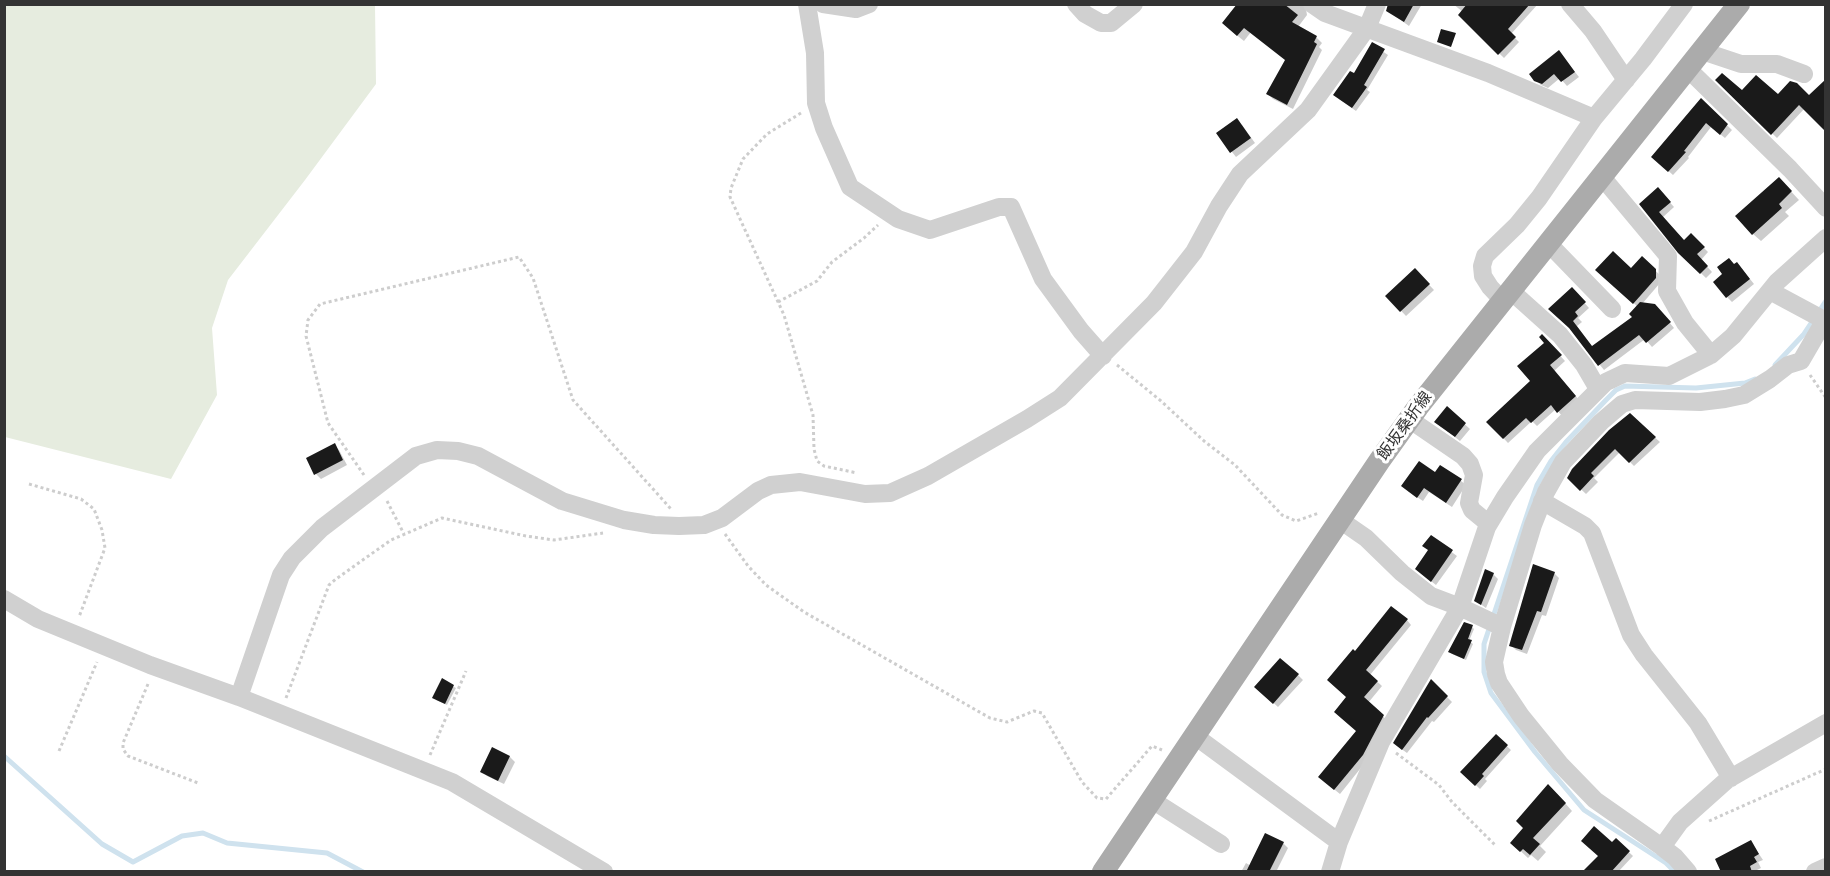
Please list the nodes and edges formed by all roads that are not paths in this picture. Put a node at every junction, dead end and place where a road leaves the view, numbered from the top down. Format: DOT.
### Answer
graph roads {
  1 [pos="807,4"];
  2 [pos="823,4"];
  3 [pos="869,4"];
  4 [pos="1076,4"];
  5 [pos="1134,4"];
  6 [pos="1312,4"];
  7 [pos="1377,4"];
  8 [pos="1570,4"];
  9 [pos="1684,4"];
  10 [pos="1739,4"];
  11 [pos="1367,28"];
  12 [pos="1702,51"];
  13 [pos="1688,69"];
  14 [pos="1804,74"];
  15 [pos="1626,80"];
  16 [pos="1594,118"];
  17 [pos="1602,177"];
  18 [pos="1826,208"];
  19 [pos="1826,238"];
  20 [pos="1548,244"];
  21 [pos="1770,291"];
  22 [pos="1507,296"];
  23 [pos="1612,309"];
  24 [pos="1820,317"];
  25 [pos="1712,355"];
  26 [pos="1103,356"];
  27 [pos="1612,392"];
  28 [pos="1409,420"];
  29 [pos="1542,501"];
  30 [pos="1340,520"];
  31 [pos="1489,524"];
  32 [pos="4,599"];
  33 [pos="1460,607"];
  34 [pos="1493,623"];
  35 [pos="239,697"];
  36 [pos="1826,723"];
  37 [pos="1195,736"];
  38 [pos="1731,778"];
  39 [pos="1152,800"];
  40 [pos="1339,842"];
  41 [pos="1221,843"];
  42 [pos="1662,847"];
  43 [pos="1826,867"];
  44 [pos="604,872"];
  45 [pos="1103,872"];
  46 [pos="1330,872"];
  47 [pos="1688,872"];
  48 [pos="1815,872"];
  1 -- 26 [label="street"];
  2 -- 3 [label="street"];
  4 -- 5 [label="street"];
  6 -- 11 [label="street"];
  7 -- 11 [label="street"];
  8 -- 15 [label="street"];
  9 -- 15 [label="street"];
  10 -- 12 [label="main road, 飯坂桑折線"];
  11 -- 16 [label="street"];
  11 -- 26 [label="street"];
  12 -- 13 [label="main road, 飯坂桑折線"];
  12 -- 14 [label="street"];
  13 -- 17 [label="main road, 飯坂桑折線"];
  13 -- 18 [label="street"];
  15 -- 16 [label="street"];
  16 -- 22 [label="street"];
  17 -- 20 [label="main road, 飯坂桑折線"];
  17 -- 25 [label="street"];
  19 -- 21 [label="street"];
  20 -- 22 [label="main road, 飯坂桑折線"];
  20 -- 23 [label="street"];
  21 -- 24 [label="street"];
  21 -- 25 [label="street"];
  22 -- 27 [label="street"];
  22 -- 28 [label="main road, 飯坂桑折線"];
  24 -- 27 [label="street"];
  25 -- 27 [label="street"];
  26 -- 35 [label="street"];
  27 -- 29 [label="street"];
  27 -- 31 [label="street"];
  28 -- 30 [label="main road, 飯坂桑折線"];
  28 -- 31 [label="street"];
  29 -- 34 [label="street"];
  29 -- 38 [label="street"];
  30 -- 33 [label="street"];
  30 -- 37 [label="main road, 飯坂桑折線"];
  31 -- 33 [label="street"];
  32 -- 35 [label="street"];
  33 -- 34 [label="street"];
  33 -- 40 [label="street"];
  34 -- 42 [label="street"];
  35 -- 44 [label="street"];
  36 -- 38 [label="street"];
  37 -- 39 [label="main road, 飯坂桑折線"];
  37 -- 40 [label="street"];
  38 -- 42 [label="street"];
  39 -- 41 [label="street"];
  39 -- 45 [label="main road, 飯坂桑折線"];
  40 -- 46 [label="street"];
  42 -- 47 [label="street"];
  43 -- 48 [label="street"];
}
